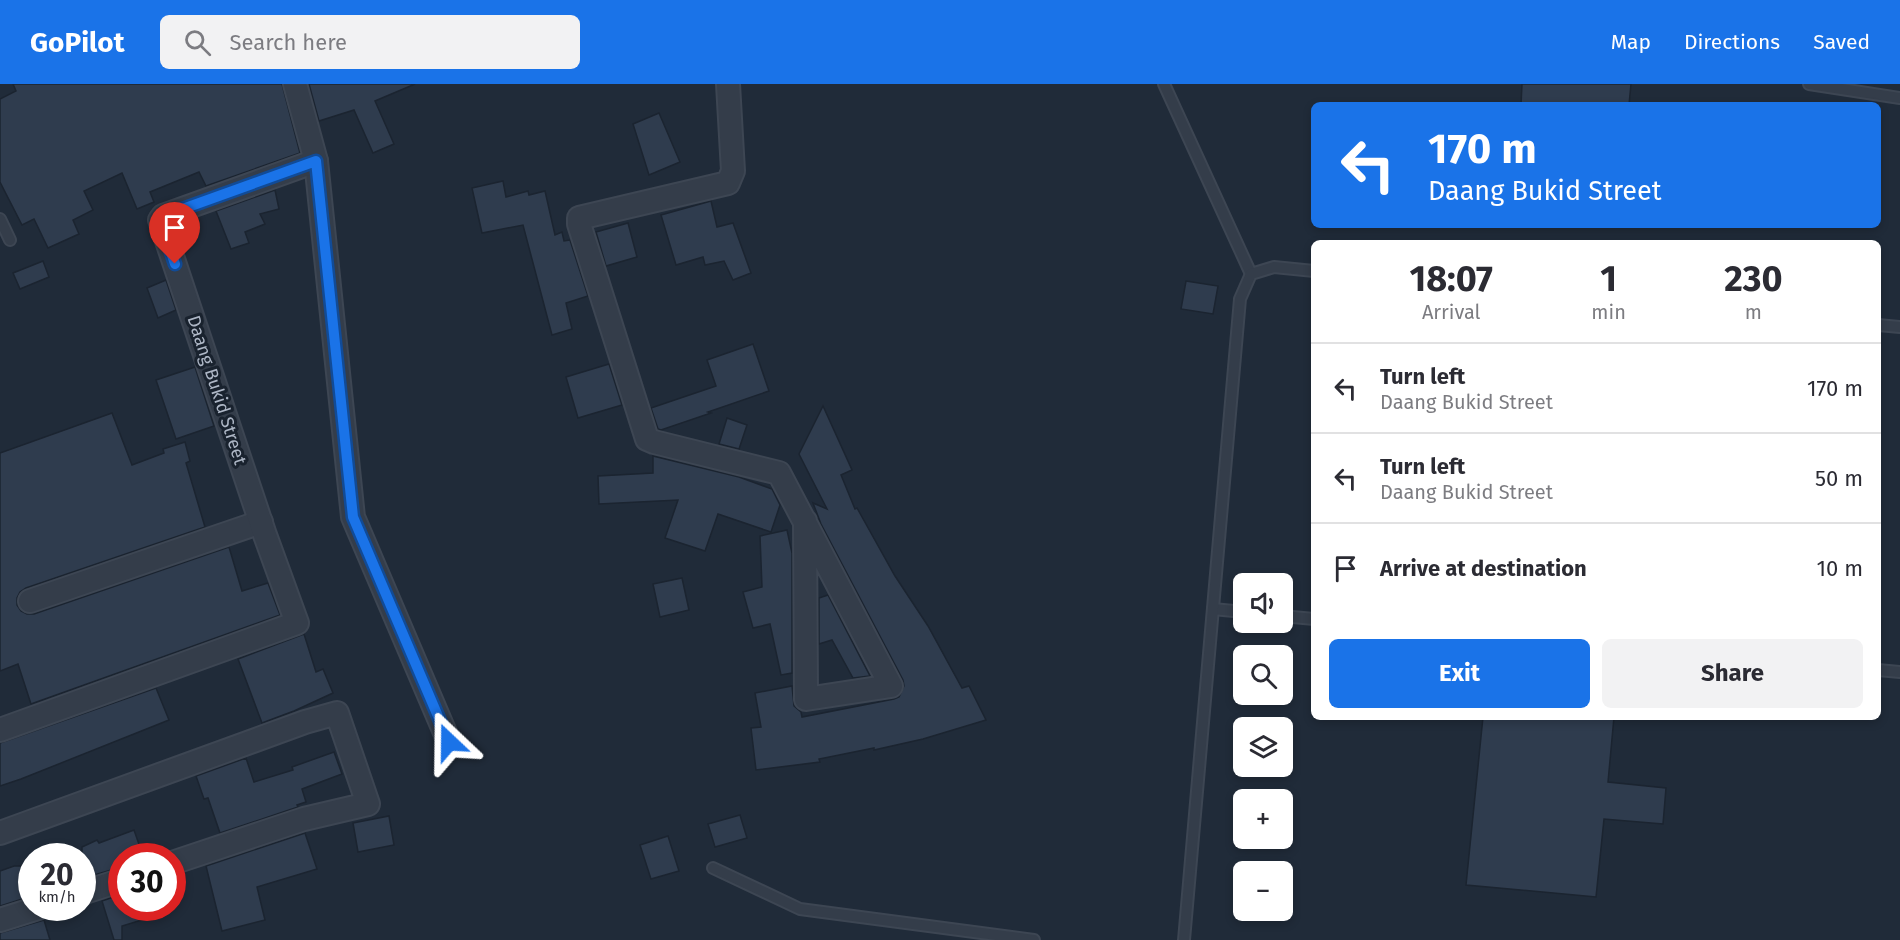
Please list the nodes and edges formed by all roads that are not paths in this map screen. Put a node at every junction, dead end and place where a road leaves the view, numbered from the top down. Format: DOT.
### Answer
graph roads {
  1 [pos="295,84"];
  2 [pos="728,84"];
  3 [pos="1164,84"];
  4 [pos="1809,84"];
  5 [pos="1900,98"];
  6 [pos="316,161"];
  7 [pos="0,219"];
  8 [pos="10,240"];
  9 [pos="1311,271"];
  10 [pos="1251,274"];
  11 [pos="1881,325"];
  12 [pos="1900,327"];
  13 [pos="805,521"];
  14 [pos="261,522"];
  15 [pos="30,601"];
  16 [pos="1213,609"];
  17 [pos="1233,611"];
  18 [pos="1293,617"];
  19 [pos="1311,619"];
  20 [pos="1881,670"];
  21 [pos="1900,672"];
  22 [pos="0,730"];
  23 [pos="449,742"];
  24 [pos="0,833"];
  25 [pos="186,858"];
  26 [pos="713,868"];
  27 [pos="18,914"];
  28 [pos="0,920"];
  29 [pos="1034,940"];
  30 [pos="1184,940"];
  1 -- 6 [label="street"];
  2 -- 13 [label="street"];
  3 -- 10 [label="lane"];
  4 -- 5 [label="lane"];
  6 -- 14 [label="street, Daang Bukid Street"];
  6 -- 23 [label="street"];
  7 -- 8 [label="lane"];
  9 -- 10 [label="lane"];
  10 -- 16 [label="lane"];
  11 -- 12 [label="lane"];
  13 -- 13 [label="street"];
  14 -- 15 [label="street"];
  14 -- 22 [label="street, Daang Bukid Street"];
  16 -- 17 [label="lane"];
  16 -- 30 [label="lane"];
  18 -- 19 [label="lane"];
  20 -- 21 [label="lane"];
  24 -- 25 [label="street"];
  26 -- 29 [label="lane"];
  27 -- 28 [label="street"];
}
